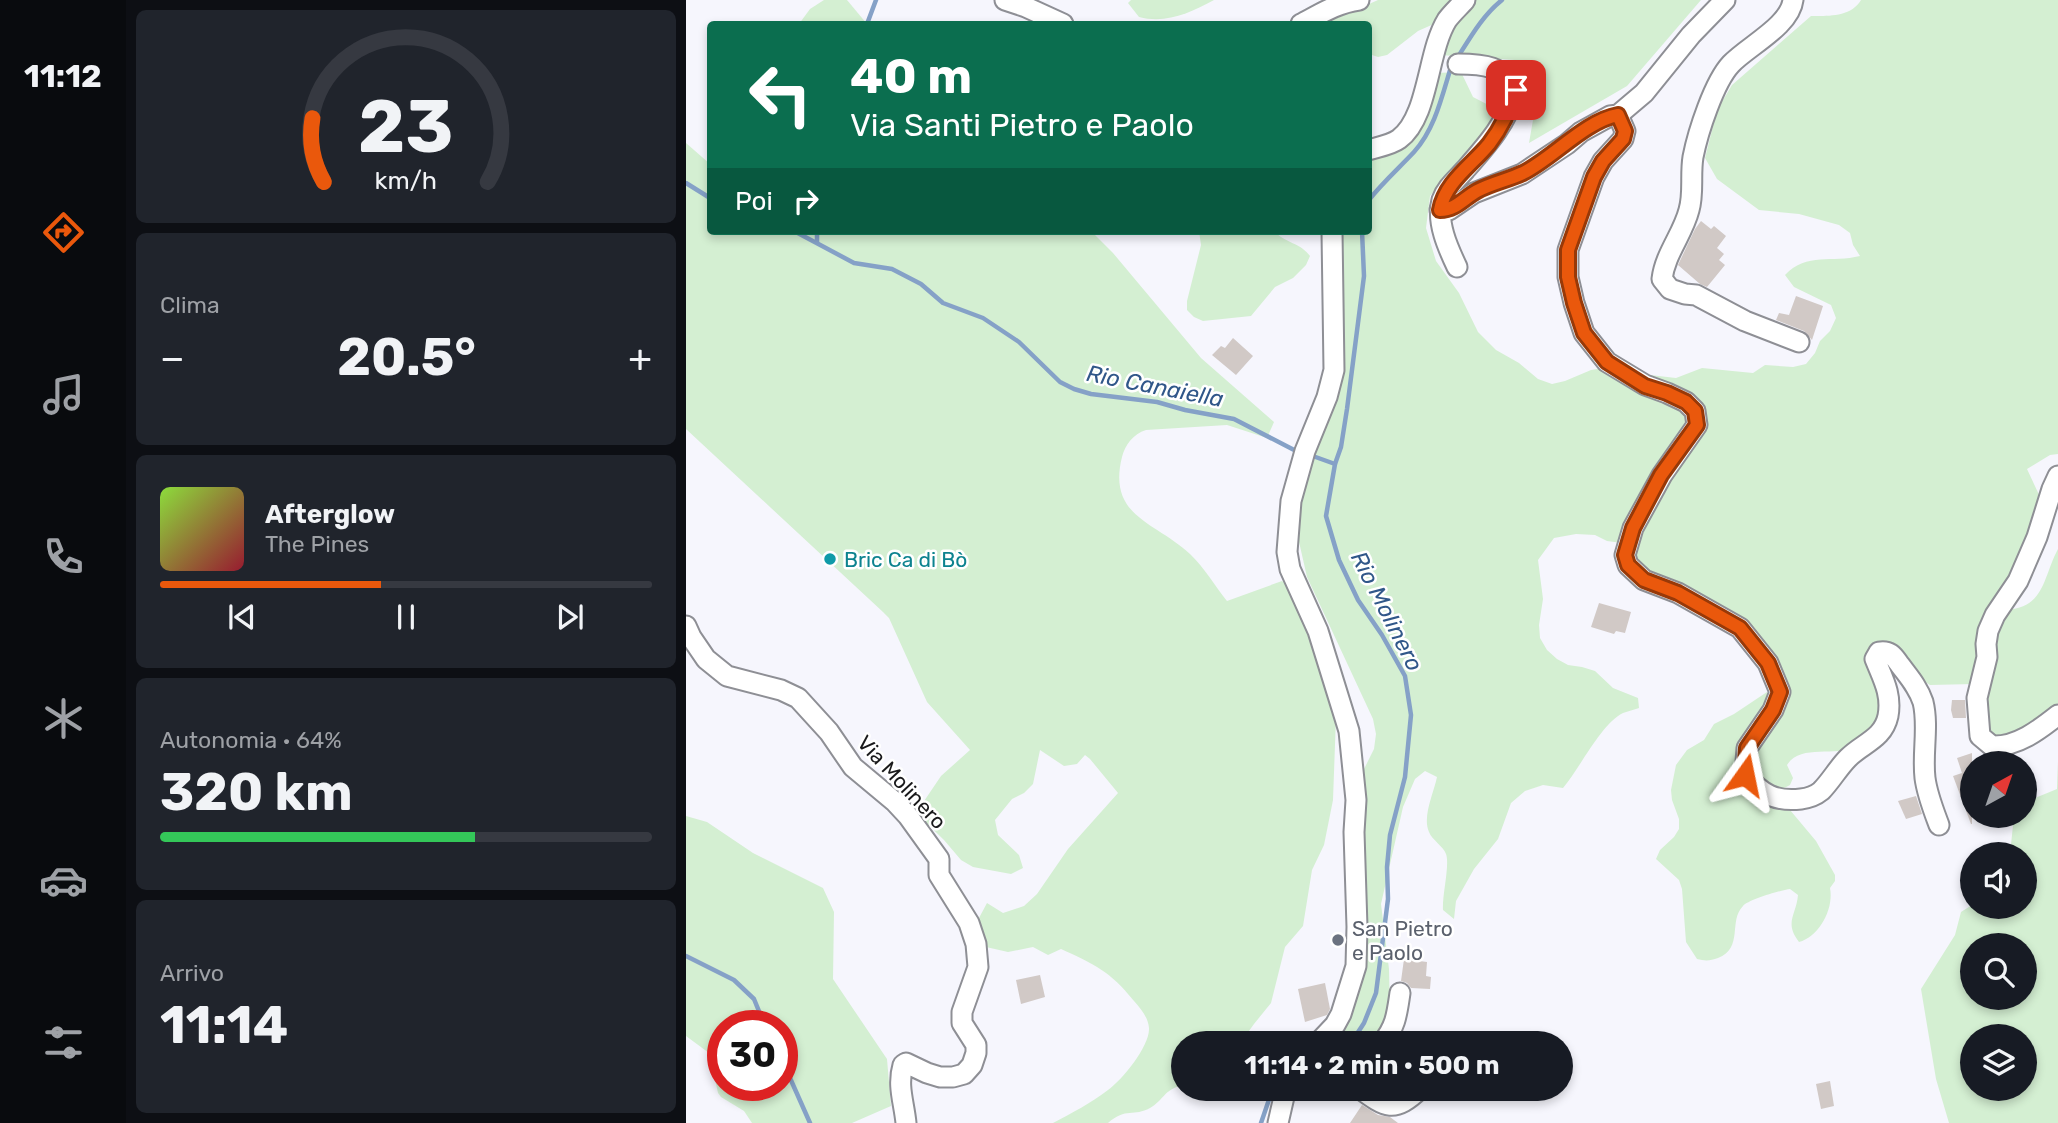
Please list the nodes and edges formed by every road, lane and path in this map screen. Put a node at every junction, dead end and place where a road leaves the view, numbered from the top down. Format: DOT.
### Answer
graph roads {
  1 [pos="1005,0"];
  2 [pos="1359,0"];
  3 [pos="1465,0"];
  4 [pos="1725,0"];
  5 [pos="1793,0"];
  6 [pos="1056,21"];
  7 [pos="1306,21"];
  8 [pos="1458,64"];
  9 [pos="1618,115"];
  10 [pos="1372,149"];
  11 [pos="1440,210"];
  12 [pos="1332,235"];
  13 [pos="1457,267"];
  14 [pos="1799,342"];
  15 [pos="2058,476"];
  16 [pos="686,626"];
  17 [pos="2058,715"];
  18 [pos="1939,825"];
  19 [pos="1400,993"];
  20 [pos="1329,1031"];
  21 [pos="1391,1031"];
  22 [pos="1283,1101"];
  23 [pos="1378,1101"];
  24 [pos="1405,1101"];
  25 [pos="906,1123"];
  26 [pos="1278,1123"];
  1 -- 6 [label="street"];
  2 -- 7 [label="street"];
  3 -- 10 [label="street"];
  4 -- 9 [label="street"];
  5 -- 14 [label="street"];
  8 -- 11 [label="street"];
  9 -- 11 [label="street"];
  9 -- 18 [label="street"];
  11 -- 13 [label="street"];
  12 -- 20 [label="street"];
  15 -- 17 [label="street"];
  16 -- 25 [label="street, Via Molinero"];
  19 -- 21 [label="street"];
  22 -- 26 [label="street"];
  23 -- 24 [label="street"];
}
